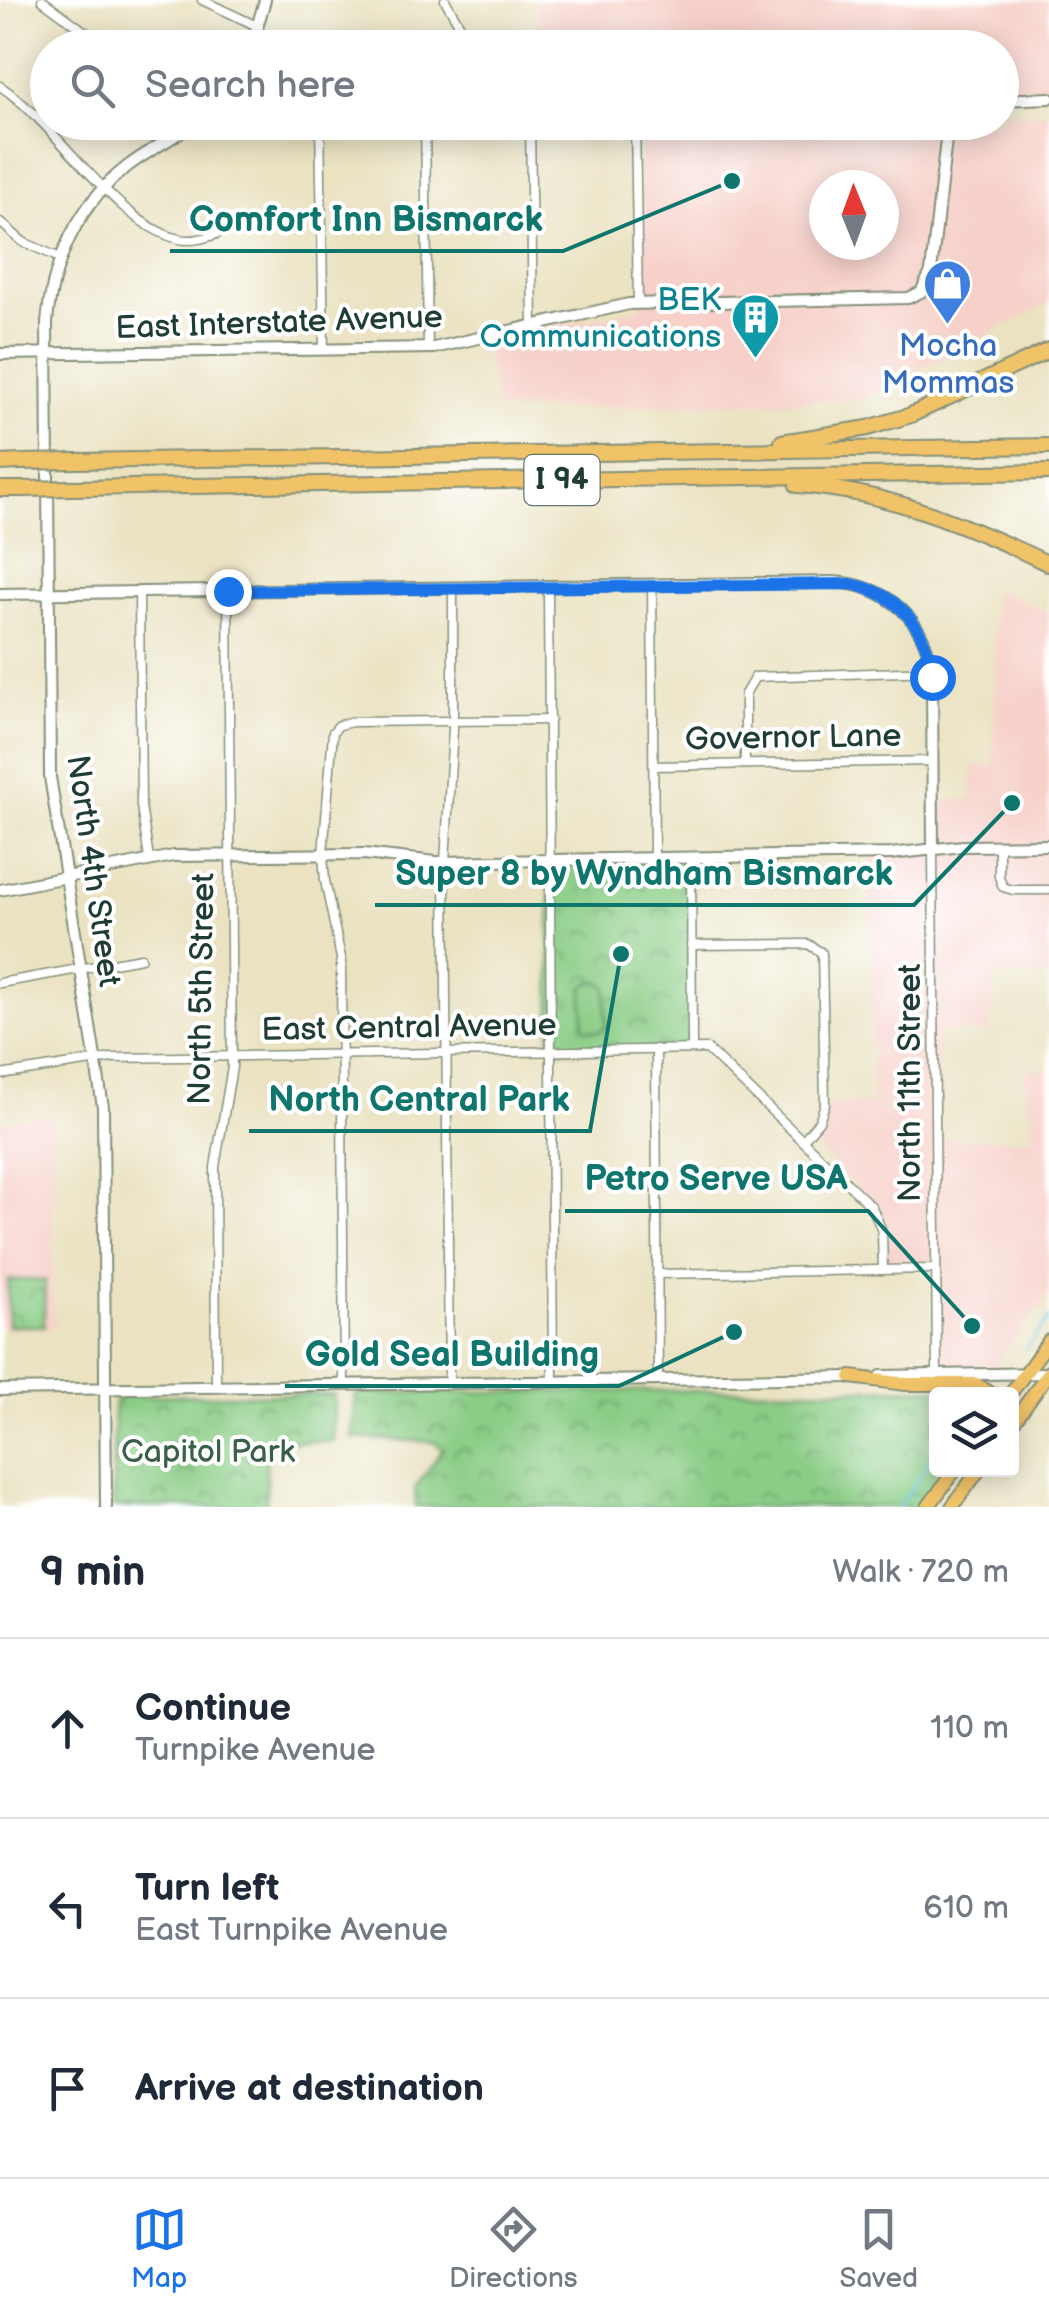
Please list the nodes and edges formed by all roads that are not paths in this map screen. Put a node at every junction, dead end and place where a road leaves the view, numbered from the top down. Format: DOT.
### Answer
graph roads {
  1 [pos="42,0"];
  2 [pos="202,0"];
  3 [pos="265,0"];
  4 [pos="445,0"];
  5 [pos="259,27"];
  6 [pos="83,30"];
  7 [pos="258,30"];
  8 [pos="462,30"];
  9 [pos="0,86"];
  10 [pos="1049,98"];
  11 [pos="1019,99"];
  12 [pos="30,109"];
  13 [pos="60,140"];
  14 [pos="167,140"];
  15 [pos="320,140"];
  16 [pos="425,140"];
  17 [pos="530,140"];
  18 [pos="635,140"];
  19 [pos="946,140"];
  20 [pos="105,186"];
  21 [pos="0,222"];
  22 [pos="218,234"];
  23 [pos="60,258"];
  24 [pos="638,304"];
  25 [pos="533,326"];
  26 [pos="428,348"];
  27 [pos="324,350"];
  28 [pos="1049,350"];
  29 [pos="0,354"];
  30 [pos="46,354"];
  31 [pos="1049,446"];
  32 [pos="630,453"];
  33 [pos="0,463"];
  34 [pos="1049,472"];
  35 [pos="576,480"];
  36 [pos="0,489"];
  37 [pos="1049,564"];
  38 [pos="652,585"];
  39 [pos="548,586"];
  40 [pos="452,588"];
  41 [pos="228,591"];
  42 [pos="139,592"];
  43 [pos="0,594"];
  44 [pos="48,594"];
  45 [pos="932,671"];
  46 [pos="453,720"];
  47 [pos="550,720"];
  48 [pos="933,761"];
  49 [pos="745,764"];
  50 [pos="654,766"];
  51 [pos="1049,845"];
  52 [pos="999,846"];
  53 [pos="934,850"];
  54 [pos="323,854"];
  55 [pos="230,855"];
  56 [pos="690,857"];
  57 [pos="654,858"];
  58 [pos="149,859"];
  59 [pos="550,860"];
  60 [pos="444,862"];
  61 [pos="65,877"];
  62 [pos="0,890"];
  63 [pos="1049,890"];
  64 [pos="691,946"];
  65 [pos="141,958"];
  66 [pos="82,968"];
  67 [pos="0,983"];
  68 [pos="656,1048"];
  69 [pos="692,1048"];
  70 [pos="551,1050"];
  71 [pos="446,1052"];
  72 [pos="341,1054"];
  73 [pos="232,1056"];
  74 [pos="97,1059"];
  75 [pos="0,1075"];
  76 [pos="804,1140"];
  77 [pos="936,1268"];
  78 [pos="883,1270"];
  79 [pos="657,1274"];
  80 [pos="1049,1341"];
  81 [pos="1049,1373"];
  82 [pos="1024,1374"];
  83 [pos="937,1376"];
  84 [pos="851,1377"];
  85 [pos="658,1380"];
  86 [pos="553,1382"];
  87 [pos="449,1384"];
  88 [pos="344,1386"];
  89 [pos="981,1387"];
  90 [pos="1015,1387"];
  91 [pos="216,1388"];
  92 [pos="106,1389"];
  93 [pos="0,1390"];
  94 [pos="1019,1414"];
  95 [pos="950,1477"];
  96 [pos="974,1477"];
  97 [pos="106,1507"];
  98 [pos="928,1507"];
  99 [pos="952,1507"];
  1 -- 6 [label="street"];
  2 -- 5 [label="street"];
  3 -- 5 [label="street"];
  4 -- 8 [label="street"];
  5 -- 7 [label="street"];
  9 -- 12 [label="street"];
  10 -- 11 [label="street"];
  13 -- 20 [label="street"];
  14 -- 20 [label="street, North 4th Street"];
  15 -- 27 [label="street"];
  16 -- 26 [label="street"];
  17 -- 25 [label="street"];
  18 -- 24 [label="street"];
  19 -- 24 [label="street, East Interstate Avenue"];
  20 -- 22 [label="street"];
  20 -- 23 [label="street, North 4th Street"];
  21 -- 23 [label="street"];
  23 -- 30 [label="street, North 4th Street"];
  24 -- 25 [label="street, East Interstate Avenue"];
  25 -- 26 [label="street, East Interstate Avenue"];
  26 -- 27 [label="street, East Interstate Avenue"];
  27 -- 30 [label="street, East Interstate Avenue"];
  28 -- 32 [label="highway"];
  29 -- 30 [label="street, East Interstate Avenue"];
  30 -- 44 [label="street, North 4th Street"];
  31 -- 32 [label="highway, I 94"];
  32 -- 33 [label="highway, I 94, bridge"];
  34 -- 35 [label="highway, I 94"];
  35 -- 36 [label="highway, I 94, bridge"];
  35 -- 37 [label="highway"];
  38 -- 39 [label="street"];
  38 -- 45 [label="street"];
  38 -- 50 [label="street"];
  39 -- 40 [label="street"];
  39 -- 47 [label="street"];
  40 -- 41 [label="street"];
  40 -- 46 [label="street"];
  41 -- 42 [label="street"];
  41 -- 55 [label="street, North 5th Street"];
  42 -- 44 [label="street"];
  42 -- 58 [label="street"];
  43 -- 44 [label="street"];
  44 -- 61 [label="street, North 4th Street"];
  45 -- 48 [label="street"];
  45 -- 49 [label="street"];
  46 -- 47 [label="street"];
  46 -- 54 [label="street"];
  46 -- 60 [label="street"];
  47 -- 59 [label="street"];
  48 -- 49 [label="street, Governor Lane"];
  48 -- 53 [label="street"];
  49 -- 50 [label="street, Governor Lane"];
  50 -- 57 [label="street"];
  51 -- 52 [label="street"];
  52 -- 53 [label="street"];
  52 -- 63 [label="street"];
  53 -- 56 [label="street"];
  53 -- 77 [label="street, North 11th Street"];
  54 -- 55 [label="street"];
  54 -- 60 [label="street"];
  54 -- 72 [label="street"];
  55 -- 58 [label="street"];
  55 -- 73 [label="street, North 5th Street"];
  56 -- 57 [label="street"];
  56 -- 64 [label="street"];
  57 -- 59 [label="street"];
  58 -- 61 [label="street"];
  59 -- 60 [label="street"];
  59 -- 70 [label="street"];
  60 -- 71 [label="street"];
  61 -- 62 [label="street"];
  61 -- 66 [label="street, North 4th Street"];
  64 -- 69 [label="street"];
  64 -- 76 [label="street"];
  65 -- 66 [label="street"];
  66 -- 67 [label="street"];
  66 -- 74 [label="street, North 4th Street"];
  68 -- 69 [label="street, East Central Avenue"];
  68 -- 70 [label="street, East Central Avenue"];
  68 -- 79 [label="street"];
  69 -- 76 [label="street, East Central Avenue"];
  70 -- 71 [label="street, East Central Avenue"];
  70 -- 86 [label="street"];
  71 -- 72 [label="street, East Central Avenue"];
  71 -- 87 [label="street"];
  72 -- 73 [label="street, East Central Avenue"];
  72 -- 88 [label="street"];
  73 -- 74 [label="street, East Central Avenue"];
  73 -- 91 [label="street, North 5th Street"];
  74 -- 75 [label="street, East Central Avenue"];
  74 -- 92 [label="street, North 4th Street"];
  76 -- 78 [label="street, East Central Avenue"];
  77 -- 78 [label="street"];
  77 -- 83 [label="street, North 11th Street"];
  78 -- 79 [label="street"];
  79 -- 85 [label="street"];
  80 -- 82 [label="main road"];
  81 -- 82 [label="street"];
  81 -- 94 [label="main road"];
  82 -- 83 [label="street"];
  82 -- 90 [label="main road"];
  83 -- 84 [label="street"];
  84 -- 85 [label="street"];
  84 -- 89 [label="main road"];
  85 -- 86 [label="street"];
  86 -- 87 [label="street"];
  87 -- 88 [label="street"];
  88 -- 91 [label="street"];
  91 -- 92 [label="street"];
  92 -- 93 [label="street"];
  92 -- 97 [label="street, North 4th Street"];
  95 -- 98 [label="main road"];
  96 -- 99 [label="main road"];
}
